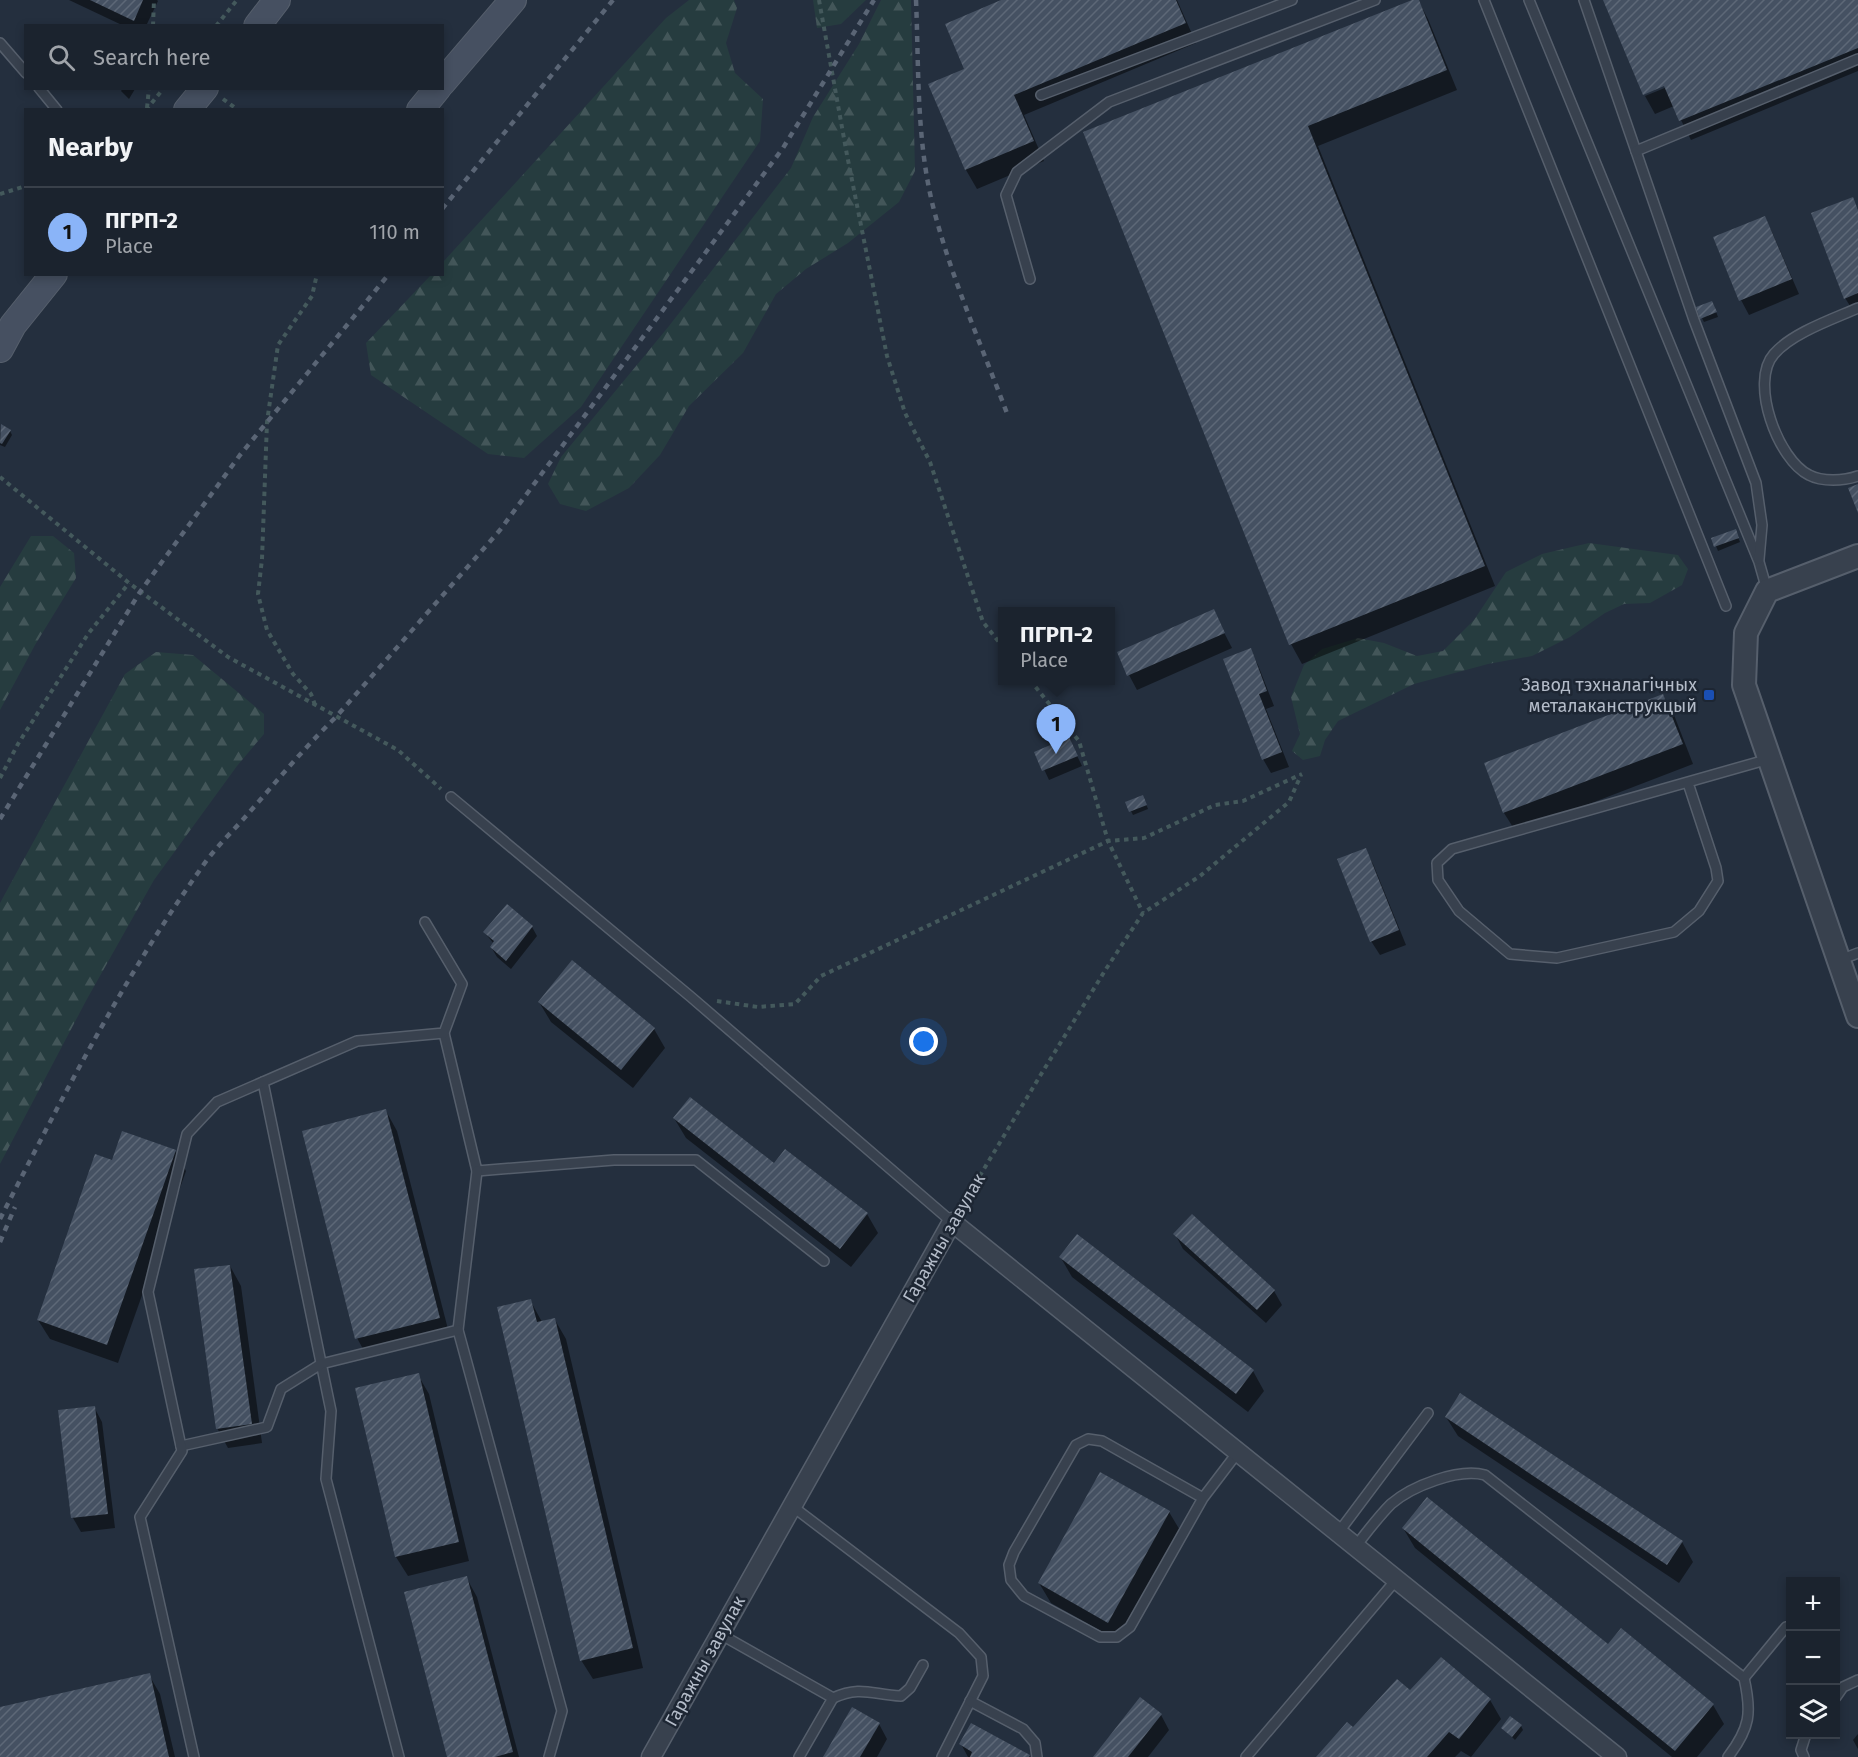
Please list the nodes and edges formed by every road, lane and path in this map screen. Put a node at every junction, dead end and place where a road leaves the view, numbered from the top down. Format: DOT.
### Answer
graph roads {
  1 [pos="154,0"];
  2 [pos="237,0"];
  3 [pos="277,0"];
  4 [pos="513,0"];
  5 [pos="819,0"];
  6 [pos="1292,0"];
  7 [pos="1375,0"];
  8 [pos="1484,0"];
  9 [pos="1529,0"];
  10 [pos="1584,0"];
  11 [pos="153,24"];
  12 [pos="218,24"];
  13 [pos="259,24"];
  14 [pos="0,43"];
  15 [pos="1858,59"];
  16 [pos="24,71"];
  17 [pos="444,81"];
  18 [pos="41,90"];
  19 [pos="149,90"];
  20 [pos="162,90"];
  21 [pos="203,90"];
  22 [pos="436,90"];
  23 [pos="1041,95"];
  24 [pos="55,108"];
  25 [pos="147,108"];
  26 [pos="148,108"];
  27 [pos="189,108"];
  28 [pos="422,108"];
  29 [pos="1636,151"];
  30 [pos="24,187"];
  31 [pos="0,194"];
  32 [pos="52,276"];
  33 [pos="316,276"];
  34 [pos="1030,279"];
  35 [pos="1858,308"];
  36 [pos="0,349"];
  37 [pos="1858,476"];
  38 [pos="0,477"];
  39 [pos="1858,556"];
  40 [pos="1759,562"];
  41 [pos="129,583"];
  42 [pos="1767,591"];
  43 [pos="1726,606"];
  44 [pos="998,641"];
  45 [pos="1033,685"];
  46 [pos="315,706"];
  47 [pos="1769,759"];
  48 [pos="0,778"];
  49 [pos="1688,783"];
  50 [pos="451,797"];
  51 [pos="1108,841"];
  52 [pos="1143,913"];
  53 [pos="425,922"];
  54 [pos="1849,956"];
  55 [pos="690,997"];
  56 [pos="1858,1016"];
  57 [pos="444,1033"];
  58 [pos="262,1082"];
  59 [pos="477,1172"];
  60 [pos="952,1222"];
  61 [pos="824,1261"];
  62 [pos="458,1330"];
  63 [pos="321,1364"];
  64 [pos="1428,1413"];
  65 [pos="181,1446"];
  66 [pos="1238,1452"];
  67 [pos="1203,1497"];
  68 [pos="792,1506"];
  69 [pos="1338,1533"];
  70 [pos="1355,1547"];
  71 [pos="1396,1580"];
  72 [pos="1786,1627"];
  73 [pos="720,1634"];
  74 [pos="923,1665"];
  75 [pos="1744,1678"];
  76 [pos="1858,1680"];
  77 [pos="1840,1691"];
  78 [pos="834,1698"];
  79 [pos="970,1701"];
  80 [pos="1804,1739"];
  81 [pos="194,1757"];
  82 [pos="399,1757"];
  83 [pos="549,1757"];
  84 [pos="651,1757"];
  85 [pos="799,1757"];
  86 [pos="942,1757"];
  87 [pos="1037,1757"];
  88 [pos="1246,1757"];
  89 [pos="1617,1757"];
  90 [pos="1728,1757"];
  91 [pos="1804,1757"];
  1 -- 11 [label="path"];
  2 -- 12 [label="path"];
  3 -- 13 [label="main road"];
  4 -- 17 [label="main road"];
  5 -- 44 [label="path"];
  6 -- 23 [label="lane"];
  7 -- 34 [label="lane"];
  8 -- 43 [label="lane"];
  9 -- 40 [label="lane"];
  10 -- 29 [label="lane"];
  14 -- 16 [label="lane"];
  15 -- 29 [label="lane"];
  18 -- 24 [label="lane"];
  19 -- 25 [label="path"];
  20 -- 26 [label="path"];
  21 -- 27 [label="main road"];
  22 -- 28 [label="main road"];
  29 -- 40 [label="lane"];
  30 -- 31 [label="path"];
  32 -- 36 [label="main road"];
  33 -- 46 [label="path"];
  35 -- 37 [label="lane"];
  38 -- 41 [label="path"];
  39 -- 42 [label="street"];
  40 -- 42 [label="lane"];
  41 -- 46 [label="path"];
  41 -- 48 [label="path"];
  42 -- 47 [label="street"];
  45 -- 51 [label="path"];
  46 -- 50 [label="path"];
  47 -- 49 [label="lane"];
  47 -- 54 [label="street"];
  49 -- 49 [label="lane"];
  50 -- 55 [label="lane"];
  51 -- 52 [label="path"];
  51 -- 52 [label="path, Гаражны завулак"];
  51 -- 55 [label="path"];
  52 -- 60 [label="path, Гаражны завулак"];
  53 -- 57 [label="lane"];
  54 -- 56 [label="street"];
  55 -- 60 [label="lane"];
  57 -- 58 [label="lane"];
  57 -- 59 [label="lane"];
  58 -- 63 [label="lane"];
  58 -- 65 [label="lane"];
  59 -- 61 [label="lane"];
  59 -- 62 [label="lane"];
  60 -- 66 [label="street"];
  60 -- 68 [label="street, Гаражны завулак"];
  62 -- 63 [label="lane"];
  62 -- 83 [label="lane"];
  63 -- 65 [label="lane"];
  63 -- 82 [label="lane"];
  64 -- 69 [label="lane"];
  65 -- 81 [label="lane"];
  66 -- 67 [label="lane"];
  66 -- 69 [label="street"];
  67 -- 67 [label="lane"];
  68 -- 73 [label="street, Гаражны завулак"];
  68 -- 79 [label="lane"];
  69 -- 70 [label="street"];
  70 -- 71 [label="street"];
  70 -- 75 [label="lane"];
  71 -- 88 [label="lane"];
  71 -- 89 [label="street"];
  72 -- 75 [label="lane"];
  73 -- 78 [label="lane"];
  73 -- 84 [label="street, Гаражны завулак"];
  74 -- 78 [label="lane"];
  75 -- 90 [label="lane"];
  76 -- 77 [label="lane"];
  78 -- 85 [label="lane"];
  79 -- 86 [label="lane"];
  79 -- 87 [label="lane"];
  80 -- 91 [label="lane"];
}
